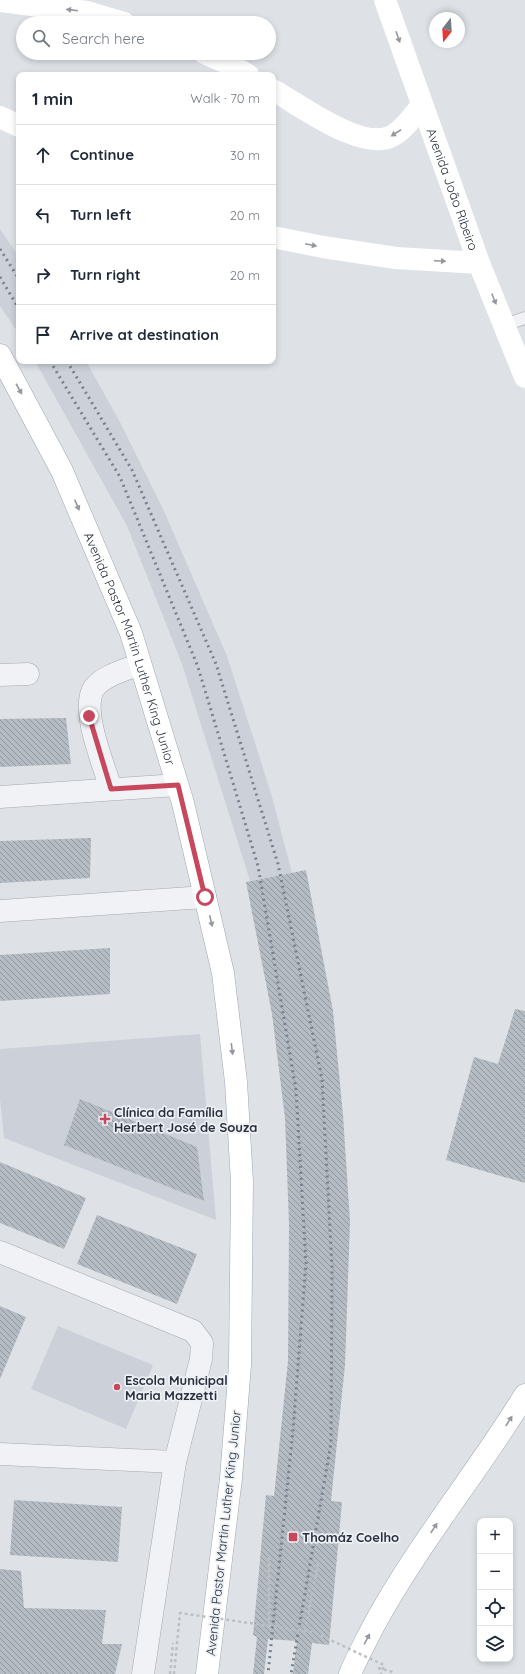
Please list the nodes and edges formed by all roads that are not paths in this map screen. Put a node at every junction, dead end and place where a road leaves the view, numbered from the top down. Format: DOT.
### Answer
graph roads {
  1 [pos="386,0"];
  2 [pos="0,1"];
  3 [pos="100,16"];
  4 [pos="220,60"];
  5 [pos="243,72"];
  6 [pos="276,92"];
  7 [pos="422,105"];
  8 [pos="0,117"];
  9 [pos="16,125"];
  10 [pos="276,238"];
  11 [pos="479,263"];
  12 [pos="515,322"];
  13 [pos="0,355"];
  14 [pos="525,377"];
  15 [pos="140,664"];
  16 [pos="28,674"];
  17 [pos="0,675"];
  18 [pos="178,785"];
  19 [pos="111,789"];
  20 [pos="0,796"];
  21 [pos="205,897"];
  22 [pos="0,911"];
  23 [pos="0,1252"];
  24 [pos="525,1395"];
  25 [pos="0,1454"];
  26 [pos="175,1462"];
  27 [pos="143,1674"];
  28 [pos="207,1674"];
  29 [pos="350,1674"];
  1 -- 7 [label="main road, Avenida João Ribeiro, one-way"];
  3 -- 2 [label="main road, one-way"];
  4 -- 5 [label="main road"];
  7 -- 6 [label="main road, one-way"];
  7 -- 11 [label="main road, Avenida João Ribeiro"];
  8 -- 9 [label="main road"];
  10 -- 11 [label="main road, one-way"];
  11 -- 12 [label="main road, Avenida João Ribeiro, one-way"];
  12 -- 14 [label="main road, Avenida João Ribeiro"];
  13 -- 15 [label="main road, Avenida Pastor Martin Luther King Junior, one-way"];
  15 -- 18 [label="main road, Avenida Pastor Martin Luther King Junior"];
  15 -- 19 [label="street"];
  16 -- 17 [label="street"];
  18 -- 19 [label="street"];
  18 -- 21 [label="main road, Avenida Pastor Martin Luther King Junior"];
  19 -- 20 [label="street"];
  21 -- 22 [label="street"];
  21 -- 28 [label="main road, Avenida Pastor Martin Luther King Junior, one-way"];
  23 -- 26 [label="street"];
  29 -- 24 [label="main road, one-way"];
  25 -- 26 [label="street"];
  26 -- 27 [label="street"];
}
